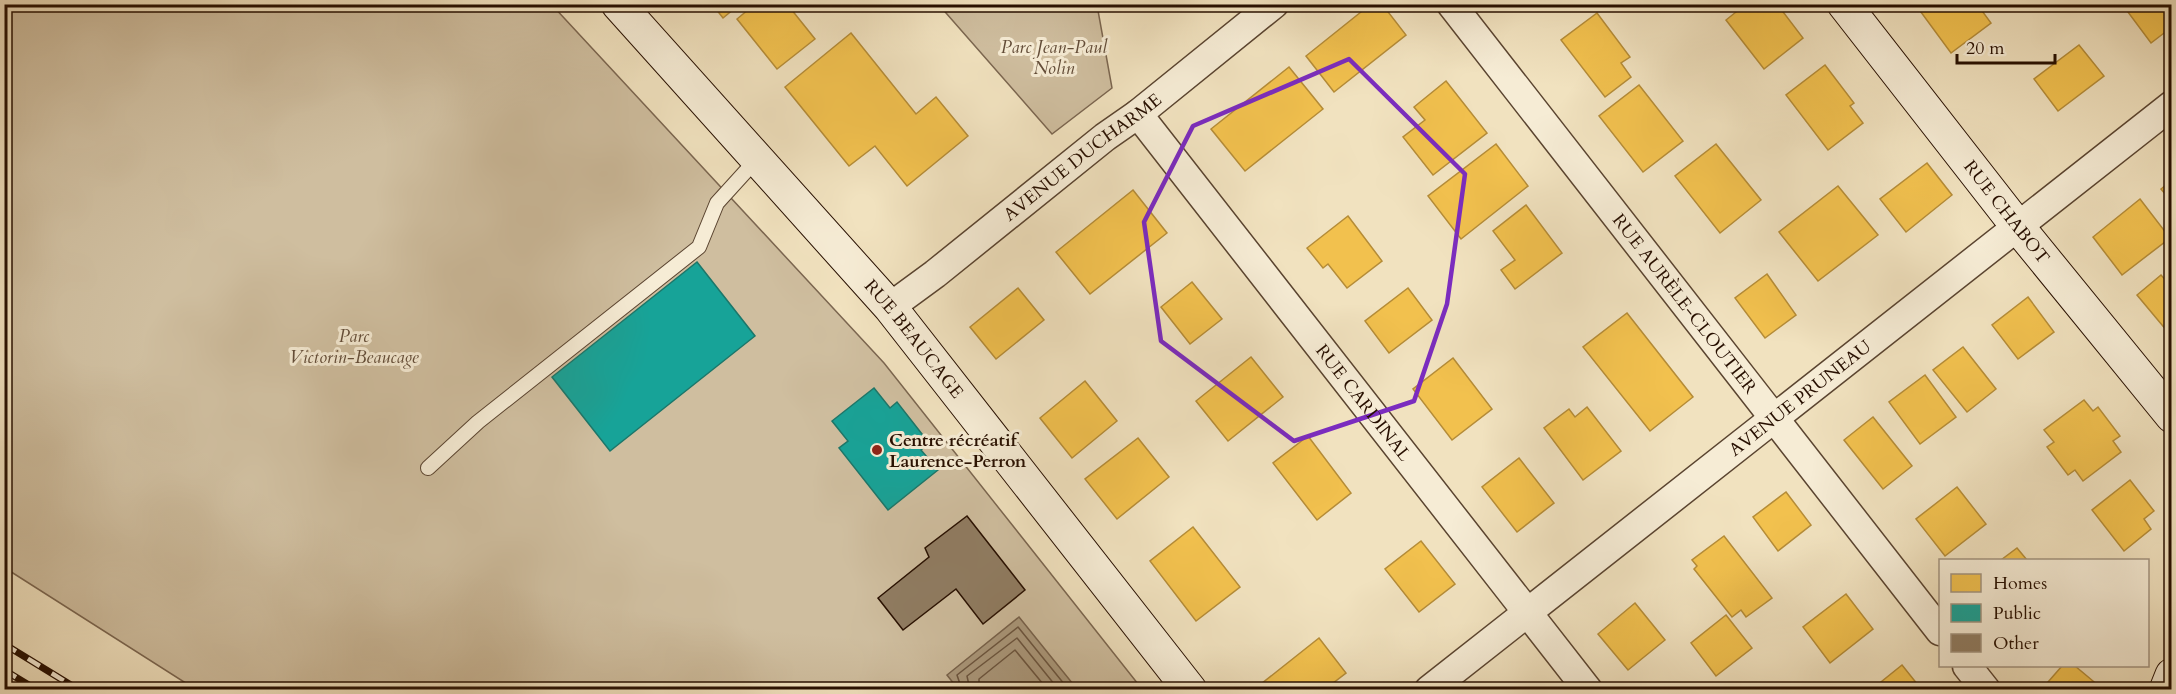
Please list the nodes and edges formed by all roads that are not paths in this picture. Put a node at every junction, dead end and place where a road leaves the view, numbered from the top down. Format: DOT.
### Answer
graph roads {
  1 [pos="618,4"];
  2 [pos="1274,4"];
  3 [pos="1451,4"];
  4 [pos="1844,4"];
  5 [pos="2172,105"];
  6 [pos="1138,114"];
  7 [pos="757,159"];
  8 [pos="2018,227"];
  9 [pos="890,307"];
  10 [pos="1773,416"];
  11 [pos="2172,416"];
  12 [pos="428,468"];
  13 [pos="1526,611"];
  14 [pos="1939,628"];
  15 [pos="1968,667"];
  16 [pos="2172,675"];
  17 [pos="1190,690"];
  18 [pos="1429,690"];
  19 [pos="1588,690"];
  20 [pos="1986,690"];
  21 [pos="2166,690"];
  1 -- 7 [label="street, RUE BEAUCAGE"];
  2 -- 6 [label="street, AVENUE DUCHARME"];
  3 -- 10 [label="street, RUE AURÈLE-CLOUTIER"];
  4 -- 8 [label="street, RUE CHABOT"];
  5 -- 8 [label="street, AVENUE PRUNEAU"];
  6 -- 9 [label="street, AVENUE DUCHARME"];
  6 -- 13 [label="street, RUE CARDINAL"];
  7 -- 9 [label="street, RUE BEAUCAGE"];
  7 -- 12 [label="lane"];
  8 -- 10 [label="street, AVENUE PRUNEAU"];
  8 -- 11 [label="street, RUE CHABOT"];
  9 -- 17 [label="street, RUE BEAUCAGE"];
  10 -- 13 [label="street, AVENUE PRUNEAU"];
  10 -- 14 [label="street, RUE AURÈLE-CLOUTIER"];
  13 -- 18 [label="street, AVENUE PRUNEAU"];
  13 -- 19 [label="street, RUE CARDINAL"];
  15 -- 20 [label="street"];
  16 -- 21 [label="street"];
}
